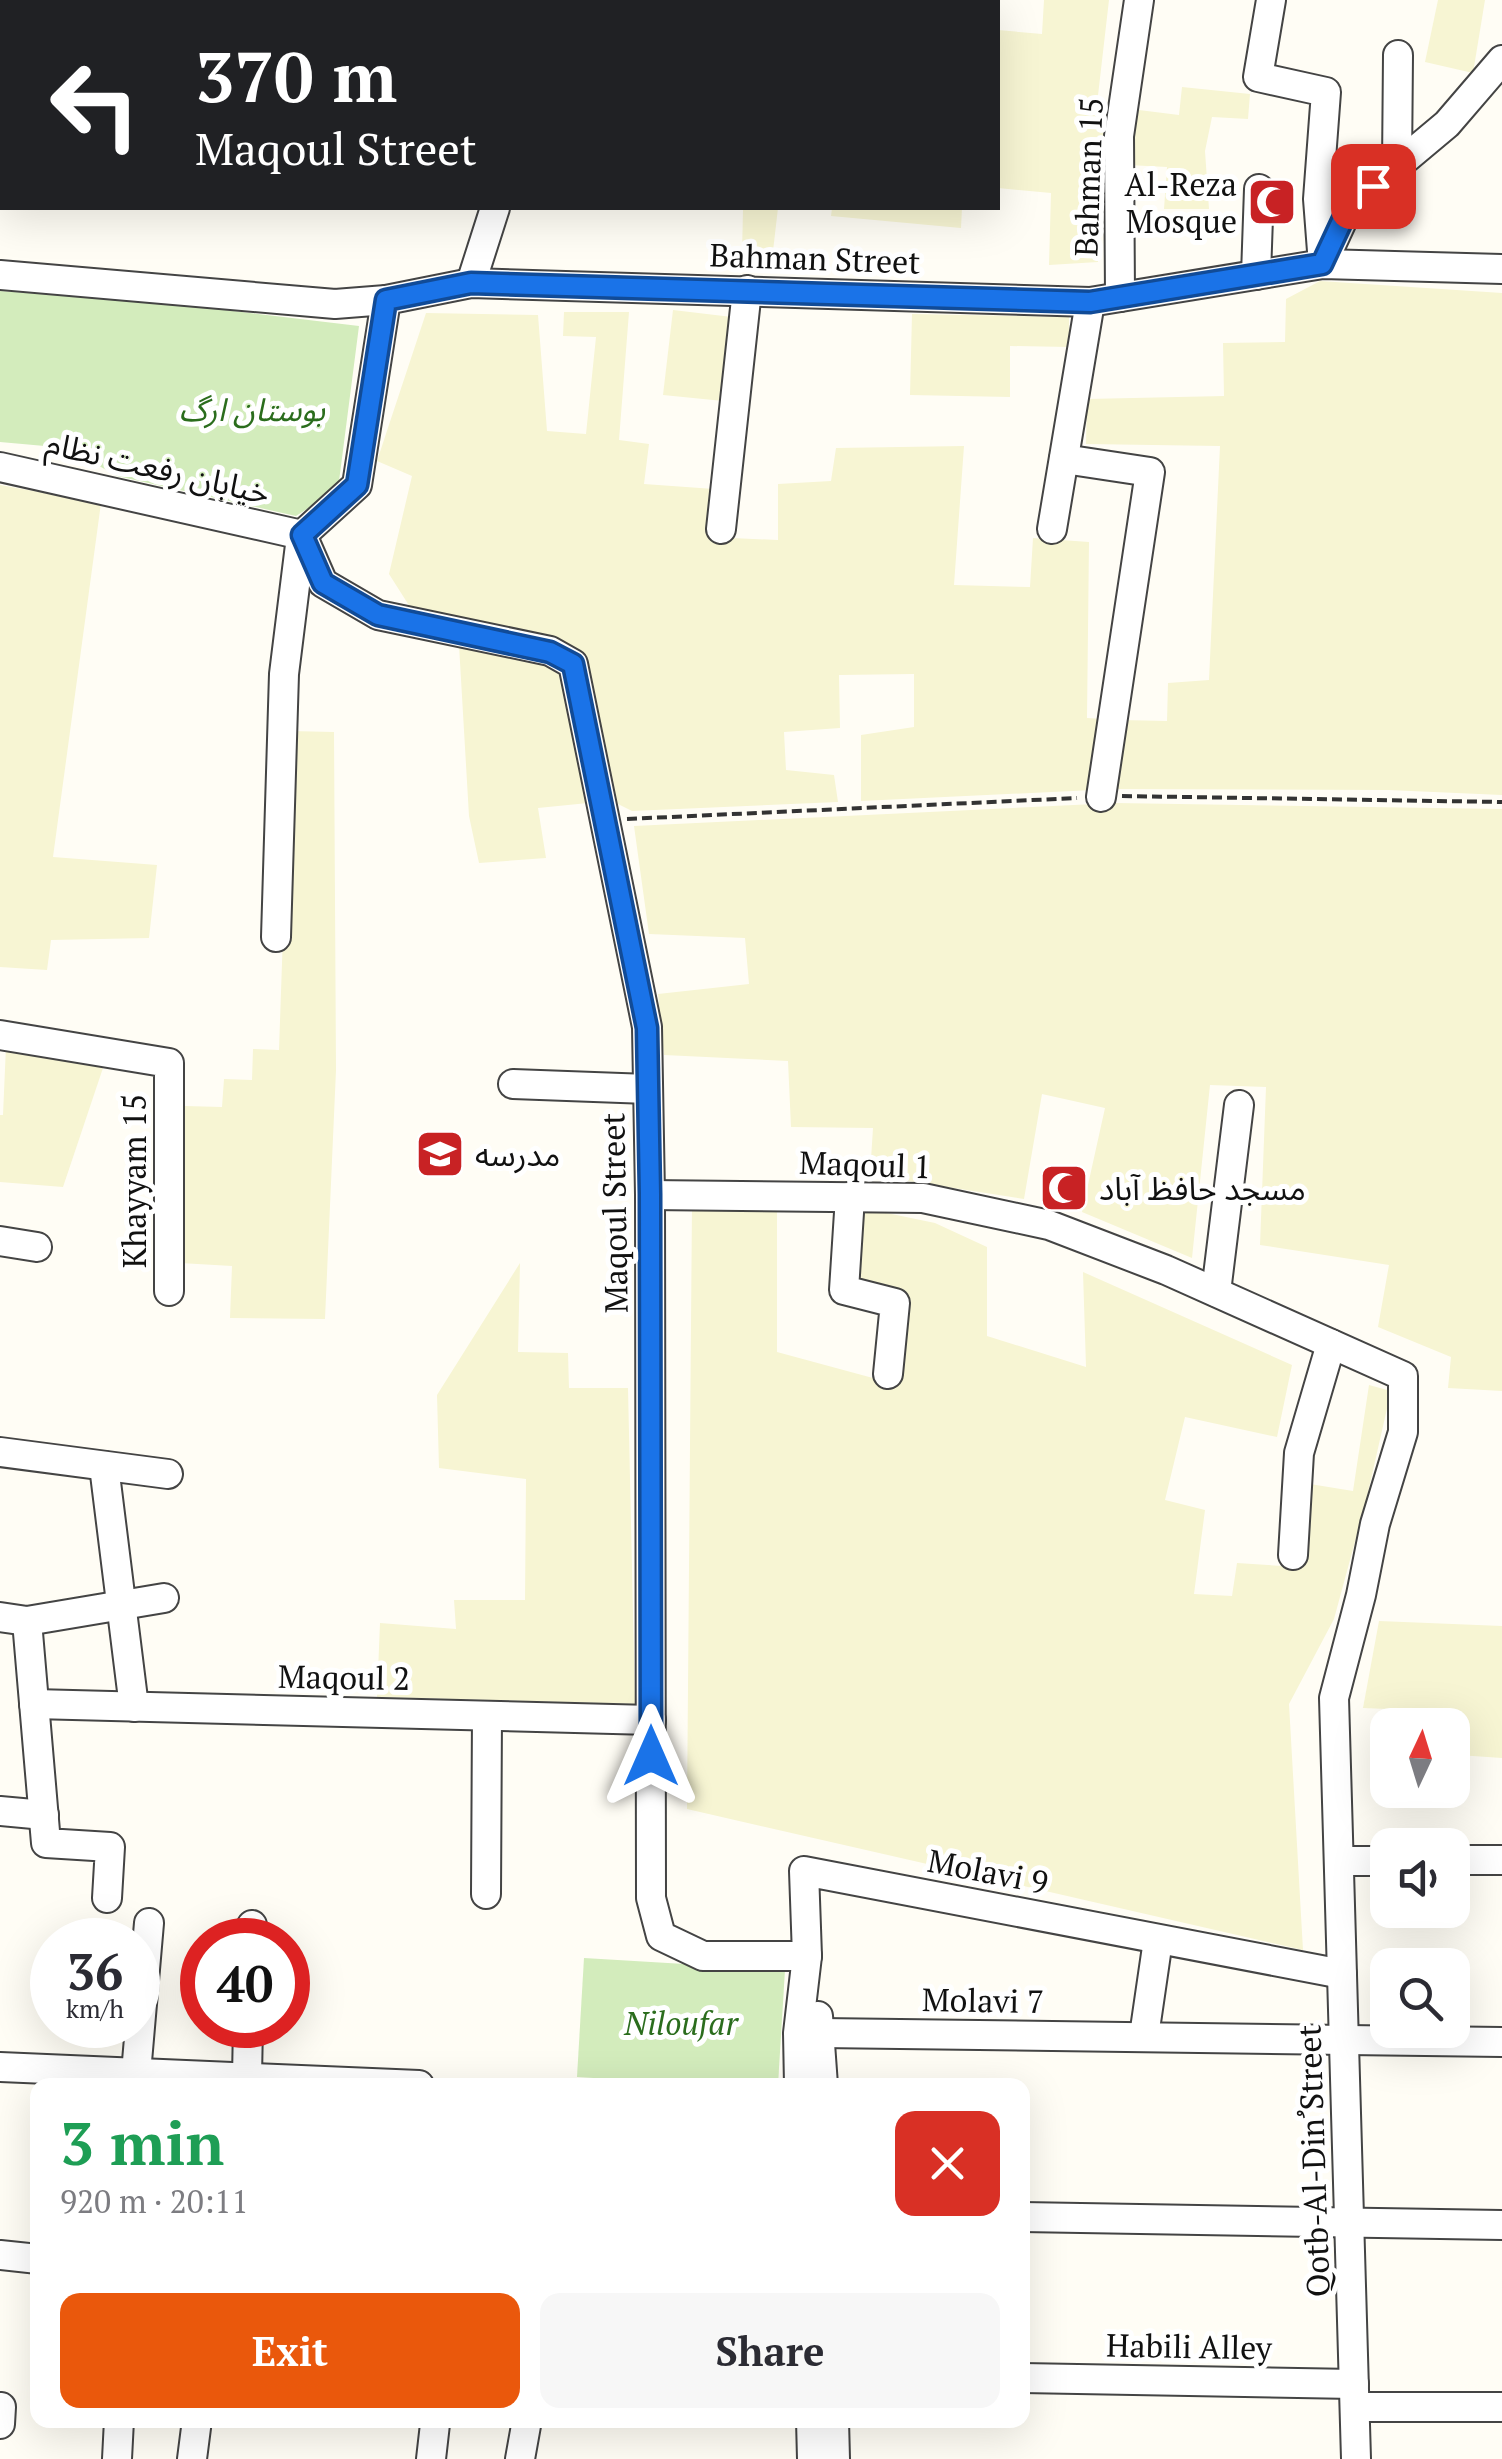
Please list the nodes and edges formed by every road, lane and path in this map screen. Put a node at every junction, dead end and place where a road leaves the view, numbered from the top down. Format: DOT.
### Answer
graph roads {
  1 [pos="1139,0"];
  2 [pos="1271,0"];
  3 [pos="1398,56"];
  4 [pos="1502,60"];
  5 [pos="1396,166"];
  6 [pos="1259,189"];
  7 [pos="494,210"];
  8 [pos="1322,264"];
  9 [pos="1502,269"];
  10 [pos="0,275"];
  11 [pos="1256,275"];
  12 [pos="471,283"];
  13 [pos="747,290"];
  14 [pos="1120,297"];
  15 [pos="386,300"];
  16 [pos="1090,302"];
  17 [pos="1064,459"];
  18 [pos="0,467"];
  19 [pos="721,529"];
  20 [pos="1052,529"];
  21 [pos="302,535"];
  22 [pos="1101,797"];
  23 [pos="1502,802"];
  24 [pos="604,820"];
  25 [pos="276,937"];
  26 [pos="0,1035"];
  27 [pos="513,1084"];
  28 [pos="648,1088"];
  29 [pos="1239,1105"];
  30 [pos="650,1194"];
  31 [pos="850,1197"];
  32 [pos="0,1241"];
  33 [pos="38,1248"];
  34 [pos="169,1290"];
  35 [pos="1216,1292"];
  36 [pos="1332,1344"];
  37 [pos="888,1374"];
  38 [pos="1403,1376"];
  39 [pos="0,1452"];
  40 [pos="104,1466"];
  41 [pos="168,1474"];
  42 [pos="1293,1556"];
  43 [pos="164,1598"];
  44 [pos="122,1606"];
  45 [pos="14,1619"];
  46 [pos="34,1704"];
  47 [pos="134,1707"];
  48 [pos="487,1716"];
  49 [pos="651,1720"];
  50 [pos="0,1811"];
  51 [pos="44,1815"];
  52 [pos="1470,1860"];
  53 [pos="1502,1860"];
  54 [pos="1339,1861"];
  55 [pos="1370,1861"];
  56 [pos="486,1894"];
  57 [pos="107,1898"];
  58 [pos="1158,1940"];
  59 [pos="807,1956"];
  60 [pos="1342,1974"];
  61 [pos="821,2033"];
  62 [pos="1144,2036"];
  63 [pos="1344,2038"];
  64 [pos="1502,2042"];
  65 [pos="138,2048"];
  66 [pos="248,2048"];
  67 [pos="0,2067"];
  68 [pos="136,2073"];
  69 [pos="83,2078"];
  70 [pos="247,2078"];
  71 [pos="800,2078"];
  72 [pos="823,2078"];
  73 [pos="1030,2218"];
  74 [pos="1350,2222"];
  75 [pos="1502,2225"];
  76 [pos="0,2255"];
  77 [pos="30,2258"];
  78 [pos="1030,2378"];
  79 [pos="1355,2395"];
  80 [pos="1502,2406"];
  81 [pos="119,2428"];
  82 [pos="197,2428"];
  83 [pos="434,2428"];
  84 [pos="525,2428"];
  85 [pos="810,2428"];
  86 [pos="834,2428"];
  87 [pos="116,2459"];
  88 [pos="192,2459"];
  89 [pos="430,2459"];
  90 [pos="520,2459"];
  91 [pos="812,2459"];
  92 [pos="835,2459"];
  93 [pos="1356,2459"];
  1 -- 14 [label="street, Bahman 15"];
  2 -- 8 [label="street"];
  3 -- 5 [label="street"];
  4 -- 5 [label="street"];
  5 -- 8 [label="street"];
  6 -- 11 [label="street"];
  7 -- 12 [label="street"];
  8 -- 9 [label="street, Bahman Street"];
  8 -- 11 [label="street, Bahman Street"];
  10 -- 15 [label="street, Bahman Street"];
  11 -- 14 [label="street, Bahman Street"];
  12 -- 13 [label="street, Bahman Street"];
  12 -- 15 [label="street, Bahman Street"];
  13 -- 16 [label="street, Bahman Street"];
  13 -- 19 [label="street"];
  14 -- 16 [label="street, Bahman Street"];
  15 -- 21 [label="street"];
  16 -- 17 [label="street"];
  17 -- 20 [label="street"];
  17 -- 22 [label="street"];
  18 -- 21 [label="street, خیابان رفعت نظام"];
  21 -- 24 [label="street, Maqoul Street"];
  21 -- 25 [label="street"];
  22 -- 23 [label="path"];
  22 -- 24 [label="path"];
  24 -- 28 [label="street, Maqoul Street"];
  26 -- 34 [label="street, Khayyam 15"];
  27 -- 28 [label="street"];
  28 -- 30 [label="street, Maqoul Street"];
  29 -- 35 [label="street"];
  30 -- 31 [label="street, Maqoul 1"];
  30 -- 49 [label="street, Maqoul Street"];
  31 -- 35 [label="street, Maqoul 1"];
  31 -- 37 [label="street"];
  32 -- 33 [label="street"];
  35 -- 36 [label="street, Maqoul 1"];
  36 -- 38 [label="street, Maqoul 1"];
  36 -- 42 [label="street"];
  38 -- 54 [label="street, Qotb-Al-Din ُStreet"];
  39 -- 40 [label="street"];
  40 -- 41 [label="street"];
  40 -- 44 [label="street"];
  43 -- 44 [label="street"];
  44 -- 45 [label="street"];
  44 -- 47 [label="street"];
  45 -- 46 [label="street"];
  46 -- 47 [label="street, Maqoul 2"];
  46 -- 51 [label="street"];
  47 -- 48 [label="street, Maqoul 2"];
  48 -- 49 [label="street, Maqoul 2"];
  48 -- 56 [label="street"];
  49 -- 59 [label="street, Maqoul Street"];
  50 -- 51 [label="street"];
  51 -- 57 [label="street"];
  52 -- 53 [label="street"];
  54 -- 55 [label="street"];
  54 -- 60 [label="street, Qotb-Al-Din ُStreet"];
  58 -- 59 [label="street, Molavi 9"];
  58 -- 60 [label="street, Molavi 9"];
  58 -- 62 [label="street"];
  59 -- 61 [label="street"];
  59 -- 71 [label="street"];
  60 -- 63 [label="street, Qotb-Al-Din ُStreet"];
  61 -- 62 [label="street, Molavi 7"];
  61 -- 72 [label="street"];
  62 -- 63 [label="street, Molavi 7"];
  63 -- 64 [label="street, Molavi 7"];
  63 -- 74 [label="street, Qotb-Al-Din ُStreet"];
  65 -- 68 [label="street"];
  66 -- 70 [label="street"];
  67 -- 69 [label="street"];
  68 -- 69 [label="street"];
  68 -- 70 [label="street"];
  73 -- 74 [label="street"];
  74 -- 75 [label="street"];
  74 -- 79 [label="street, Qotb-Al-Din ُStreet"];
  76 -- 77 [label="street"];
  78 -- 79 [label="street, Habili Alley"];
  79 -- 80 [label="street, Habili Alley"];
  79 -- 93 [label="street, Qotb-Al-Din ُStreet"];
  81 -- 87 [label="street"];
  82 -- 88 [label="street"];
  83 -- 89 [label="street"];
  84 -- 90 [label="street"];
  85 -- 91 [label="street"];
  86 -- 92 [label="street"];
}
